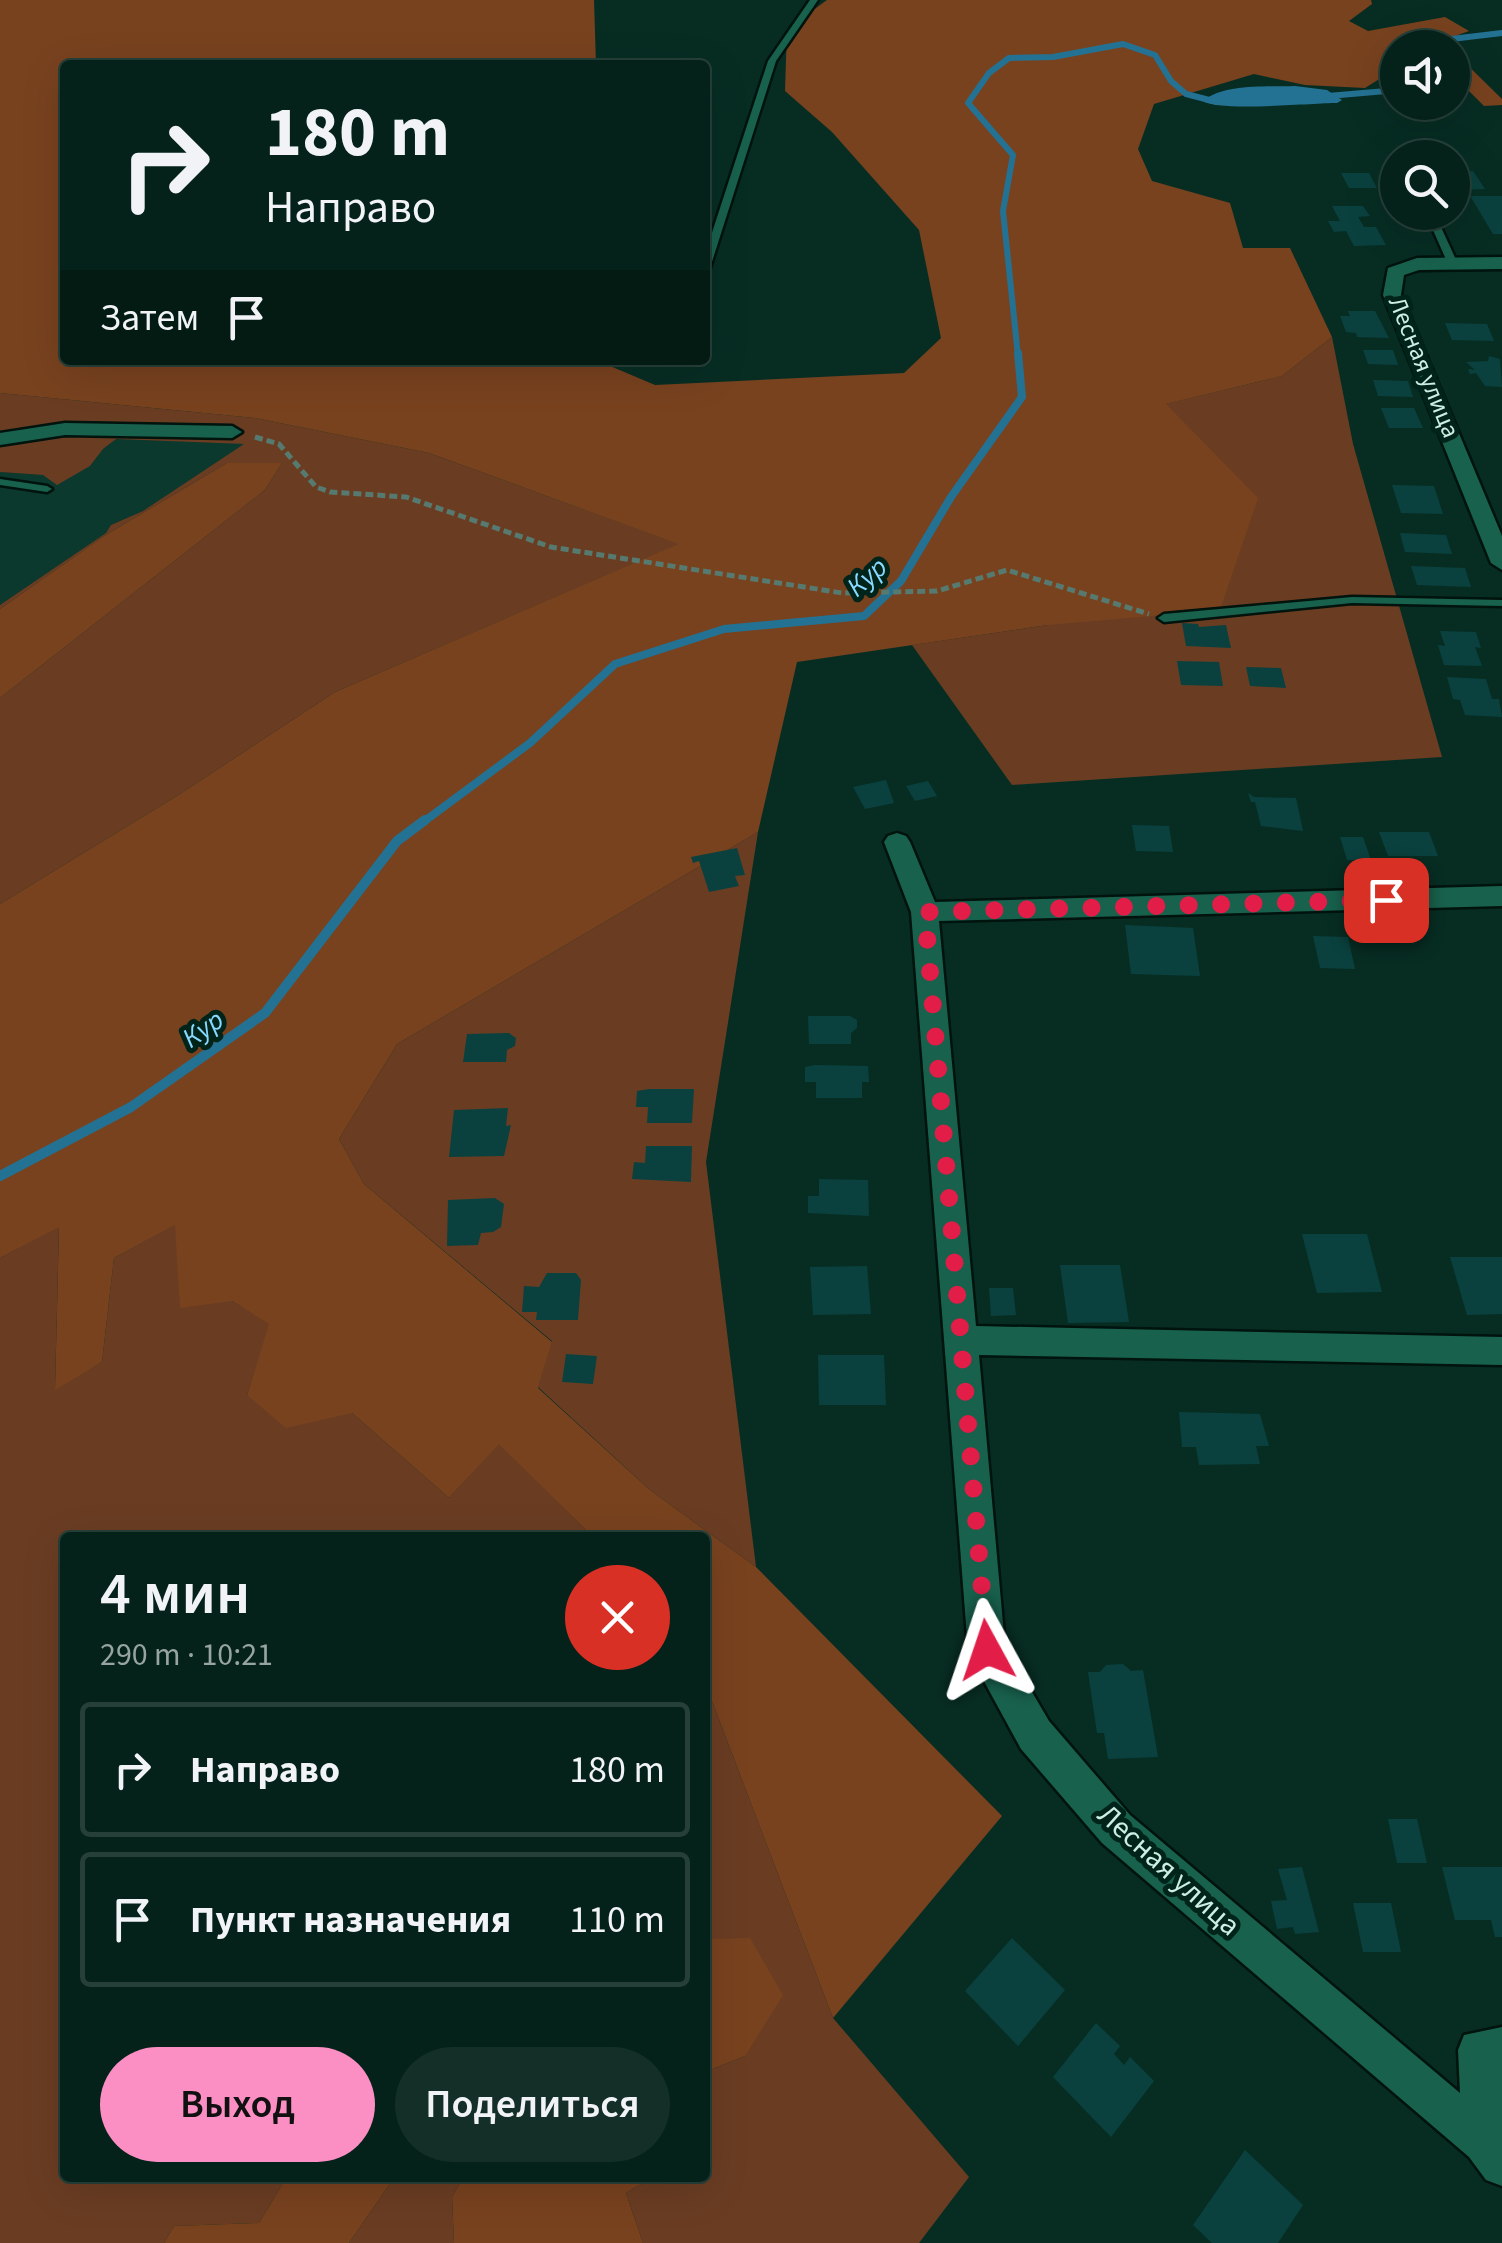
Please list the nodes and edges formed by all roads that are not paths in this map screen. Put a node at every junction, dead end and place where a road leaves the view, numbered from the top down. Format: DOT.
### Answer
graph roads {
  1 [pos="814,0"];
  2 [pos="1437,230"];
  3 [pos="710,253"];
  4 [pos="1502,263"];
  5 [pos="1452,264"];
  6 [pos="232,432"];
  7 [pos="0,438"];
  8 [pos="0,482"];
  9 [pos="47,490"];
  10 [pos="1502,563"];
  11 [pos="1502,603"];
  12 [pos="1164,618"];
  13 [pos="897,842"];
  14 [pos="1502,896"];
  15 [pos="925,912"];
  16 [pos="960,1340"];
  17 [pos="1502,1350"];
  18 [pos="1502,2048"];
  19 [pos="1493,2153"];
  1 -- 3 [label="lane"];
  2 -- 5 [label="lane"];
  4 -- 5 [label="street, Лесная улица"];
  5 -- 10 [label="street, Лесная улица"];
  6 -- 7 [label="street"];
  8 -- 9 [label="lane"];
  11 -- 12 [label="lane"];
  13 -- 15 [label="street, Лесная улица"];
  14 -- 15 [label="street"];
  15 -- 16 [label="street, Лесная улица"];
  16 -- 17 [label="street"];
  16 -- 19 [label="street, Лесная улица"];
  18 -- 19 [label="street"];
}
